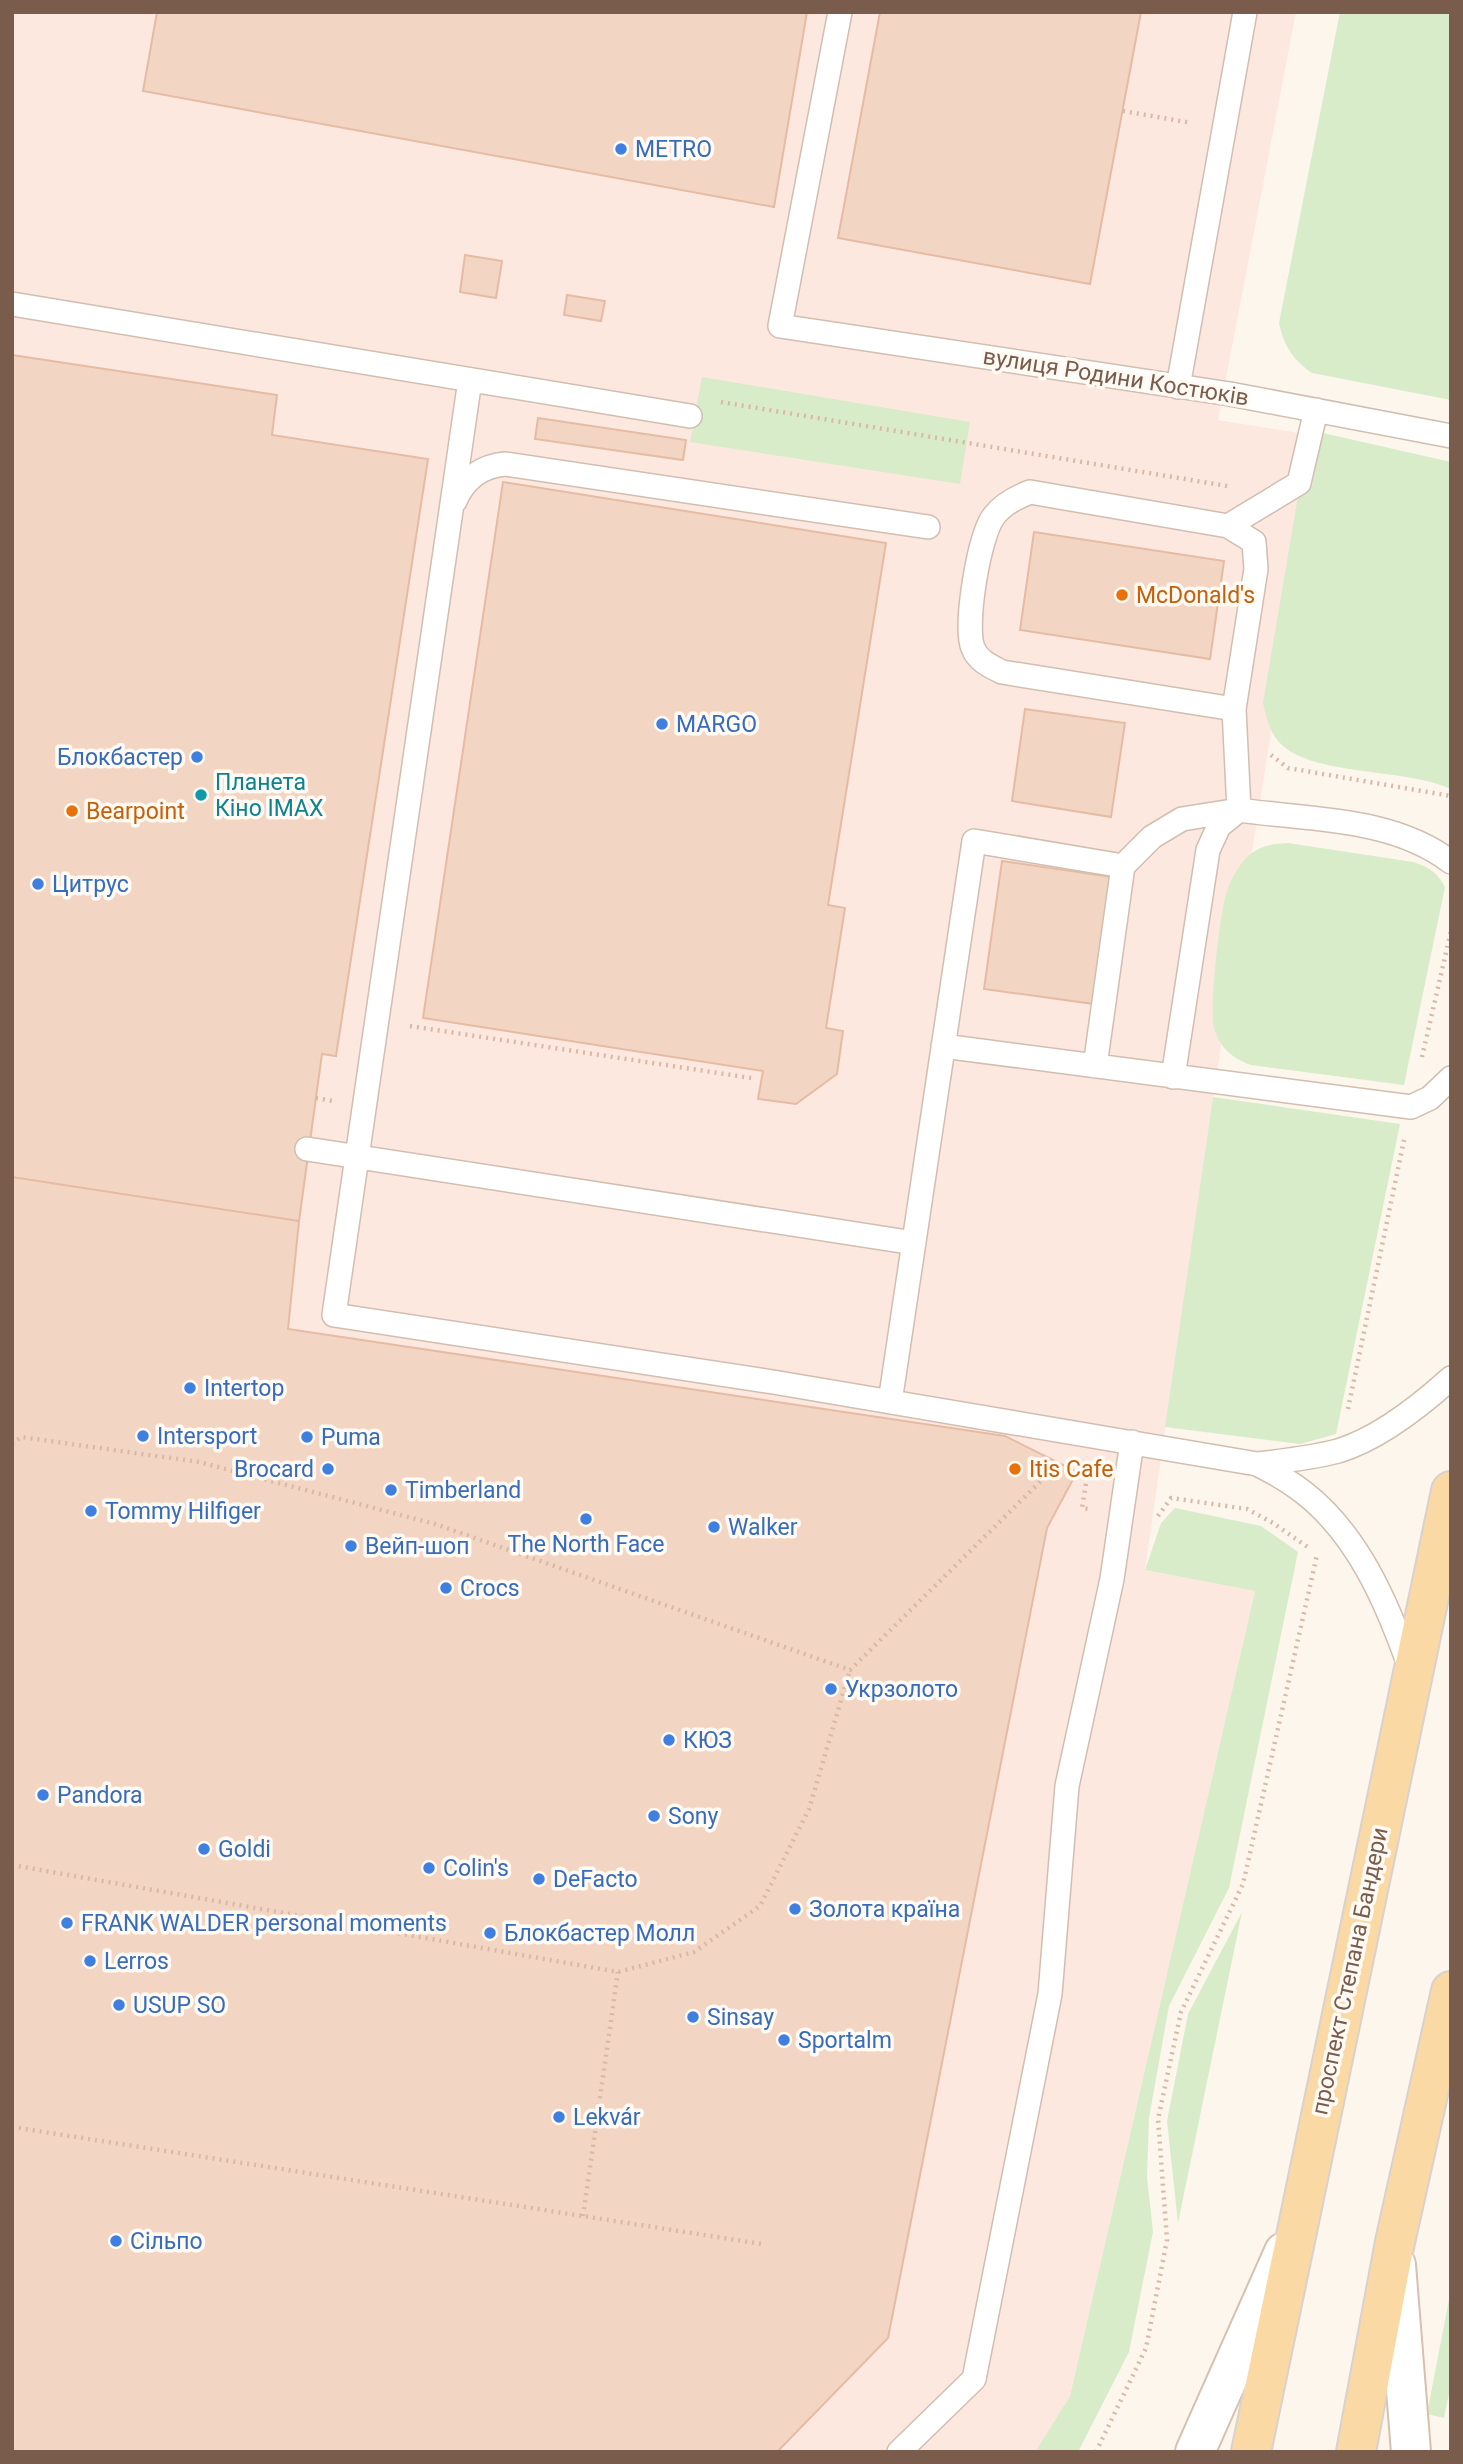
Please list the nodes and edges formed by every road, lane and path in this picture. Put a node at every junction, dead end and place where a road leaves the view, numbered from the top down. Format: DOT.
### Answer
graph roads {
  1 [pos="840,12"];
  2 [pos="1245,12"];
  3 [pos="12,304"];
  4 [pos="470,380"];
  5 [pos="1178,387"];
  6 [pos="1316,410"];
  7 [pos="690,416"];
  8 [pos="1451,436"];
  9 [pos="452,511"];
  10 [pos="1228,526"];
  11 [pos="928,527"];
  12 [pos="1234,709"];
  13 [pos="1261,747"];
  14 [pos="1451,796"];
  15 [pos="1239,810"];
  16 [pos="1451,862"];
  17 [pos="1123,866"];
  18 [pos="1451,931"];
  19 [pos="406,1026"];
  20 [pos="943,1046"];
  21 [pos="1095,1066"];
  22 [pos="1173,1077"];
  23 [pos="751,1078"];
  24 [pos="1451,1078"];
  25 [pos="1411,1107"];
  26 [pos="307,1149"];
  27 [pos="358,1157"];
  28 [pos="914,1243"];
  29 [pos="1451,1378"];
  30 [pos="890,1402"];
  31 [pos="12,1436"];
  32 [pos="21,1437"];
  33 [pos="1132,1442"];
  34 [pos="12,1444"];
  35 [pos="1339,1450"];
  36 [pos="1059,1463"];
  37 [pos="1257,1464"];
  38 [pos="1451,1491"];
  39 [pos="1326,1514"];
  40 [pos="850,1670"];
  41 [pos="1412,1672"];
  42 [pos="12,1865"];
  43 [pos="618,1972"];
  44 [pos="1451,1991"];
  45 [pos="12,2127"];
  46 [pos="583,2216"];
  47 [pos="1299,2218"];
  48 [pos="1395,2242"];
  49 [pos="762,2244"];
  50 [pos="899,2452"];
  51 [pos="1096,2452"];
  52 [pos="1195,2452"];
  53 [pos="1251,2452"];
  54 [pos="1356,2452"];
  55 [pos="1411,2452"];
  1 -- 5 [label="lane, вулиця Родини Костюків"];
  2 -- 5 [label="lane"];
  3 -- 4 [label="lane"];
  4 -- 7 [label="lane"];
  4 -- 9 [label="lane"];
  5 -- 6 [label="lane, вулиця Родини Костюків"];
  6 -- 8 [label="lane, вулиця Родини Костюків"];
  6 -- 10 [label="lane"];
  9 -- 11 [label="lane"];
  9 -- 27 [label="lane"];
  10 -- 12 [label="lane"];
  10 -- 12 [label="lane"];
  12 -- 15 [label="lane"];
  13 -- 14 [label="path"];
  15 -- 16 [label="lane"];
  15 -- 17 [label="lane"];
  15 -- 22 [label="lane"];
  17 -- 20 [label="lane"];
  17 -- 21 [label="lane"];
  18 -- 25 [label="path"];
  19 -- 23 [label="path"];
  20 -- 21 [label="lane"];
  20 -- 28 [label="lane"];
  21 -- 22 [label="lane"];
  22 -- 25 [label="lane"];
  24 -- 25 [label="lane"];
  25 -- 35 [label="path"];
  26 -- 27 [label="lane"];
  27 -- 28 [label="lane"];
  27 -- 30 [label="lane"];
  28 -- 30 [label="lane"];
  29 -- 35 [label="lane"];
  30 -- 33 [label="lane"];
  31 -- 32 [label="path"];
  32 -- 34 [label="path"];
  32 -- 40 [label="path"];
  33 -- 37 [label="lane"];
  33 -- 50 [label="lane"];
  35 -- 37 [label="lane"];
  36 -- 40 [label="path"];
  37 -- 39 [label="lane"];
  38 -- 41 [label="main road, проспект Степана Бандери"];
  39 -- 41 [label="lane"];
  39 -- 51 [label="path"];
  40 -- 43 [label="path"];
  41 -- 47 [label="main road, проспект Степана Бандери"];
  42 -- 43 [label="path"];
  43 -- 46 [label="path"];
  44 -- 48 [label="main road"];
  45 -- 46 [label="path"];
  46 -- 49 [label="path"];
  47 -- 52 [label="main road"];
  47 -- 53 [label="main road, проспект Степана Бандери"];
  48 -- 54 [label="main road"];
  48 -- 55 [label="main road"];
}
